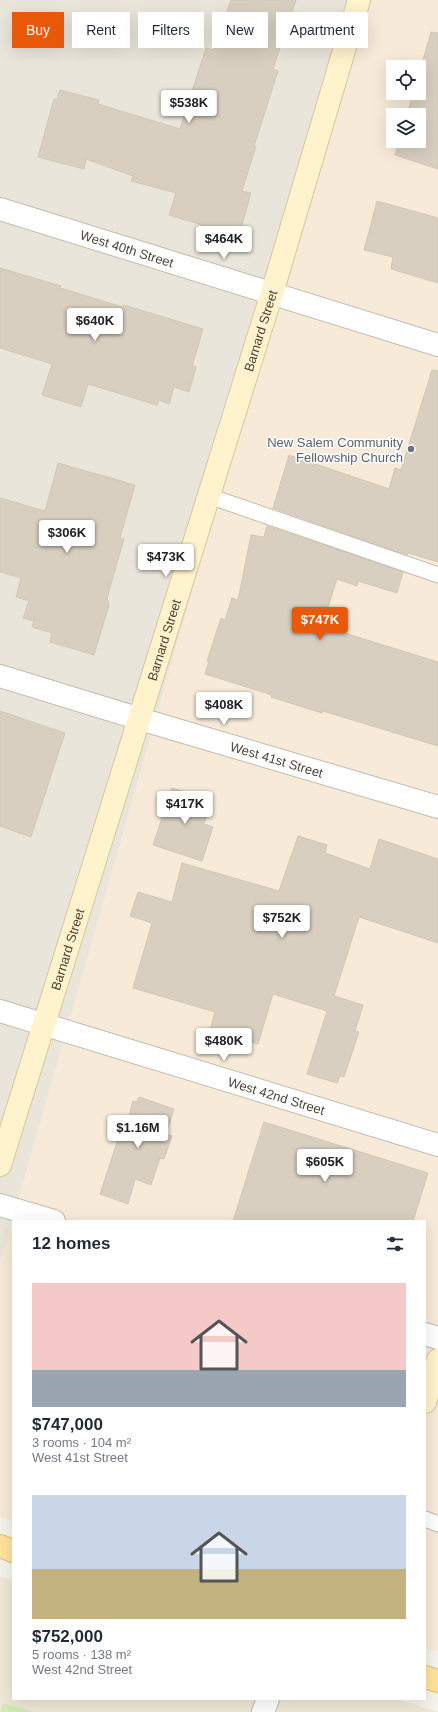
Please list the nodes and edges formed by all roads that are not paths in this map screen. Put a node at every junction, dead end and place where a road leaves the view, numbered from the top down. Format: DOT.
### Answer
graph roads {
  1 [pos="359,0"];
  2 [pos="0,209"];
  3 [pos="272,293"];
  4 [pos="438,345"];
  5 [pos="209,496"];
  6 [pos="438,575"];
  7 [pos="0,676"];
  8 [pos="140,719"];
  9 [pos="438,807"];
  10 [pos="0,1011"];
  11 [pos="44,1024"];
  12 [pos="438,1145"];
  13 [pos="0,1165"];
  14 [pos="0,1205"];
  15 [pos="51,1220"];
  16 [pos="426,1334"];
  17 [pos="438,1338"];
  18 [pos="438,1360"];
  19 [pos="426,1399"];
  20 [pos="426,1519"];
  21 [pos="438,1524"];
  22 [pos="0,1546"];
  23 [pos="12,1551"];
  24 [pos="426,1677"];
  25 [pos="438,1681"];
  26 [pos="268,1700"];
  27 [pos="264,1712"];
  1 -- 3 [label="street, Barnard Street"];
  2 -- 3 [label="street, West 40th Street"];
  3 -- 4 [label="street, West 40th Street"];
  3 -- 5 [label="street, Barnard Street"];
  5 -- 6 [label="lane"];
  5 -- 8 [label="street, Barnard Street"];
  7 -- 8 [label="street, West 41st Street"];
  8 -- 9 [label="street, West 41st Street"];
  8 -- 11 [label="street, Barnard Street"];
  10 -- 11 [label="street, West 42nd Street"];
  11 -- 12 [label="street, West 42nd Street"];
  11 -- 13 [label="street, Barnard Street"];
  14 -- 15 [label="street"];
  16 -- 17 [label="street"];
  18 -- 19 [label="street"];
  20 -- 21 [label="lane"];
  22 -- 23 [label="main road"];
  24 -- 25 [label="main road"];
  26 -- 27 [label="street"];
}
